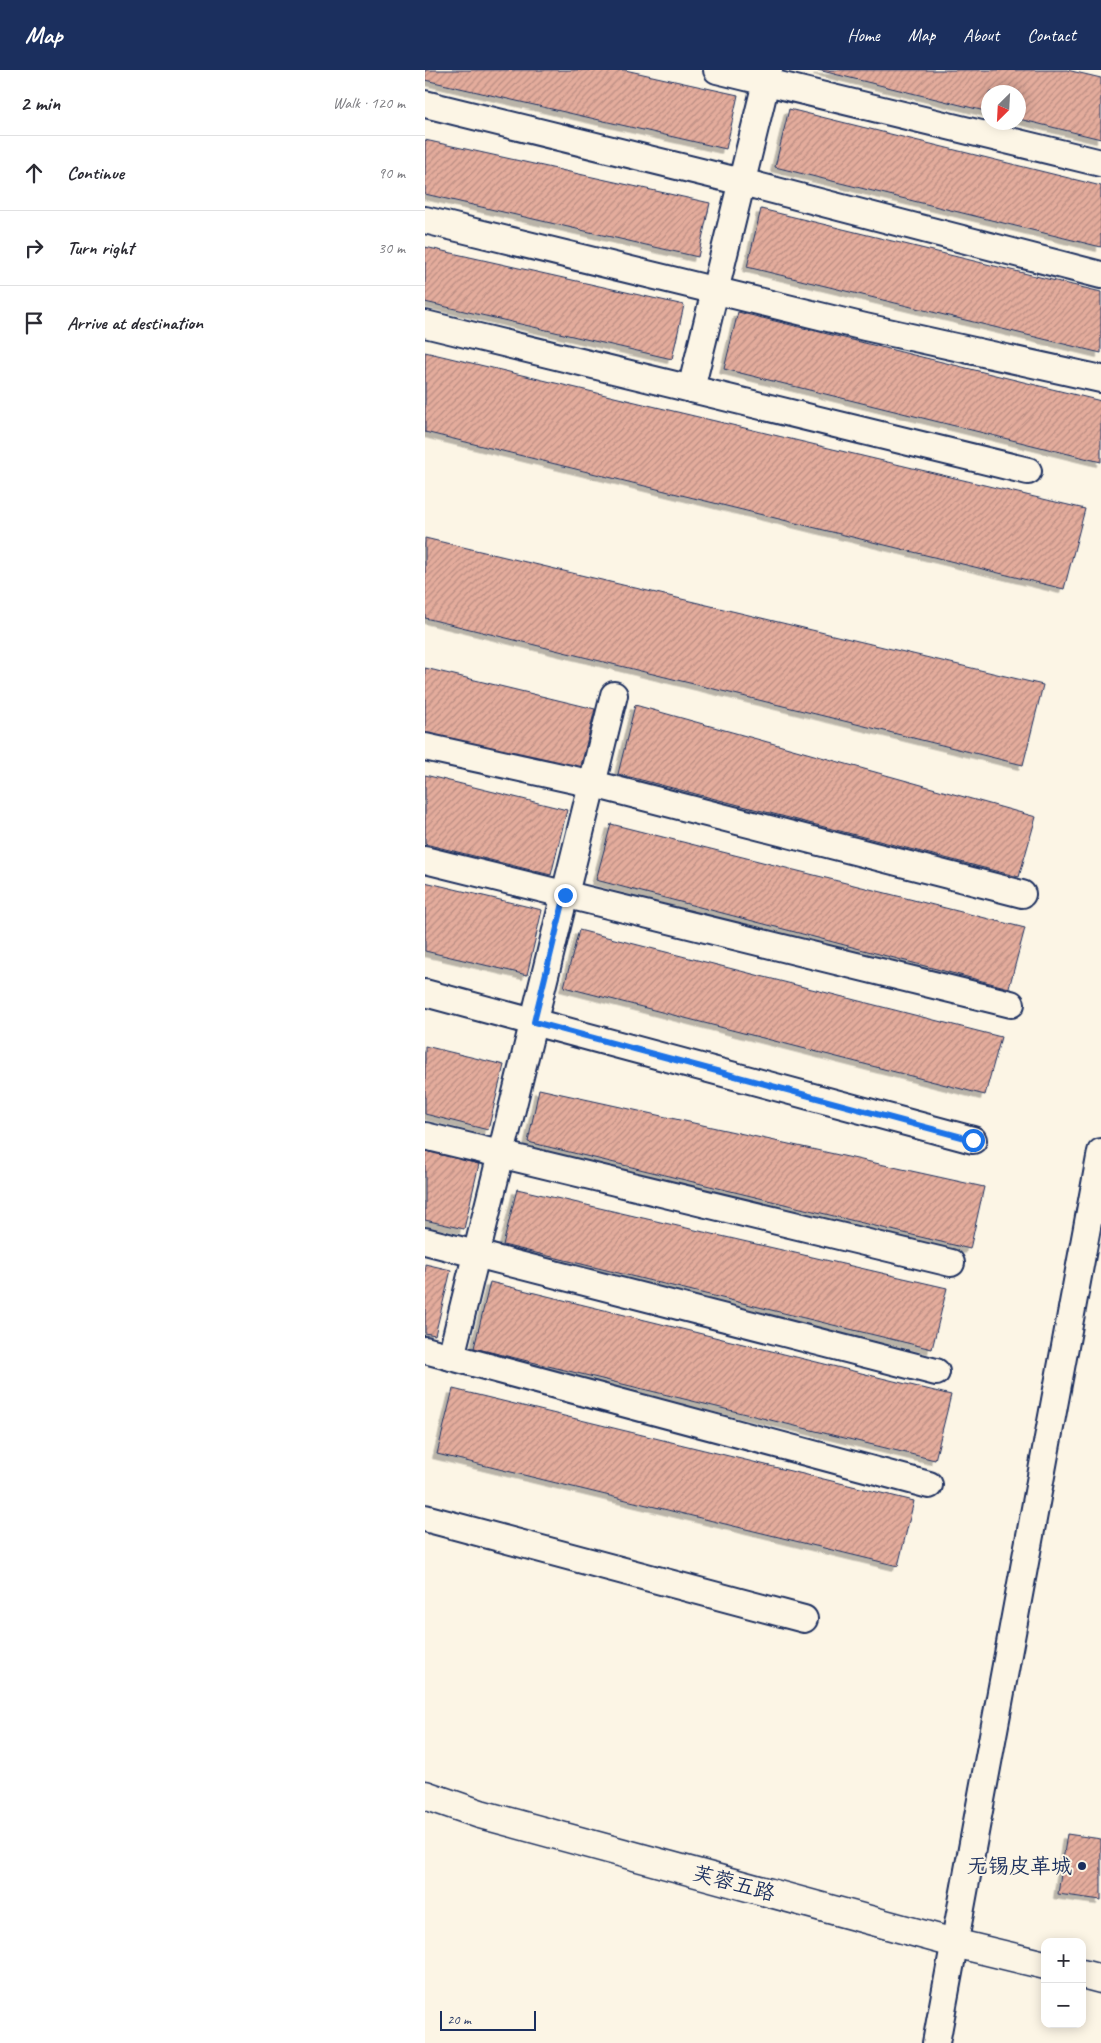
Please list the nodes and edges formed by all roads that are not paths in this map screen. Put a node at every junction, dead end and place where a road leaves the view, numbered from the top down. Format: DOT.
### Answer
graph roads {
  1 [pos="717,70"];
  2 [pos="768,76"];
  3 [pos="425,104"];
  4 [pos="1101,163"];
  5 [pos="742,182"];
  6 [pos="425,220"];
  7 [pos="1101,275"];
  8 [pos="715,291"];
  9 [pos="425,324"];
  10 [pos="1101,379"];
  11 [pos="691,389"];
  12 [pos="1028,471"];
  13 [pos="614,696"];
  14 [pos="425,747"];
  15 [pos="593,784"];
  16 [pos="425,860"];
  17 [pos="1022,894"];
  18 [pos="565,895"];
  19 [pos="425,993"];
  20 [pos="1011,1004"];
  21 [pos="534,1022"];
  22 [pos="425,1136"];
  23 [pos="973,1140"];
  24 [pos="1101,1152"];
  25 [pos="501,1154"];
  26 [pos="425,1242"];
  27 [pos="476,1254"];
  28 [pos="951,1263"];
  29 [pos="425,1350"];
  30 [pos="451,1357"];
  31 [pos="936,1372"];
  32 [pos="929,1485"];
  33 [pos="425,1518"];
  34 [pos="804,1619"];
  35 [pos="425,1795"];
  36 [pos="954,1943"];
  37 [pos="1041,1964"];
  38 [pos="1086,1975"];
  39 [pos="1101,1979"];
  40 [pos="936,2043"];
  1 -- 2 [label="street"];
  2 -- 4 [label="street"];
  2 -- 5 [label="street"];
  3 -- 5 [label="street"];
  5 -- 7 [label="street"];
  5 -- 8 [label="street"];
  6 -- 8 [label="street"];
  8 -- 10 [label="street"];
  8 -- 11 [label="street"];
  9 -- 11 [label="street"];
  11 -- 12 [label="street"];
  13 -- 15 [label="street"];
  14 -- 15 [label="street"];
  15 -- 17 [label="street"];
  15 -- 18 [label="street"];
  16 -- 18 [label="street"];
  18 -- 20 [label="street"];
  18 -- 21 [label="street"];
  19 -- 21 [label="street"];
  21 -- 23 [label="street"];
  21 -- 25 [label="street"];
  22 -- 25 [label="street"];
  24 -- 36 [label="street"];
  25 -- 27 [label="street"];
  25 -- 28 [label="street"];
  26 -- 27 [label="street"];
  27 -- 30 [label="street"];
  27 -- 31 [label="street"];
  29 -- 30 [label="street"];
  30 -- 32 [label="street"];
  33 -- 34 [label="street"];
  35 -- 36 [label="street, 芙蓉五路"];
  36 -- 37 [label="street, 芙蓉五路"];
  36 -- 40 [label="street"];
  38 -- 39 [label="street"];
}
